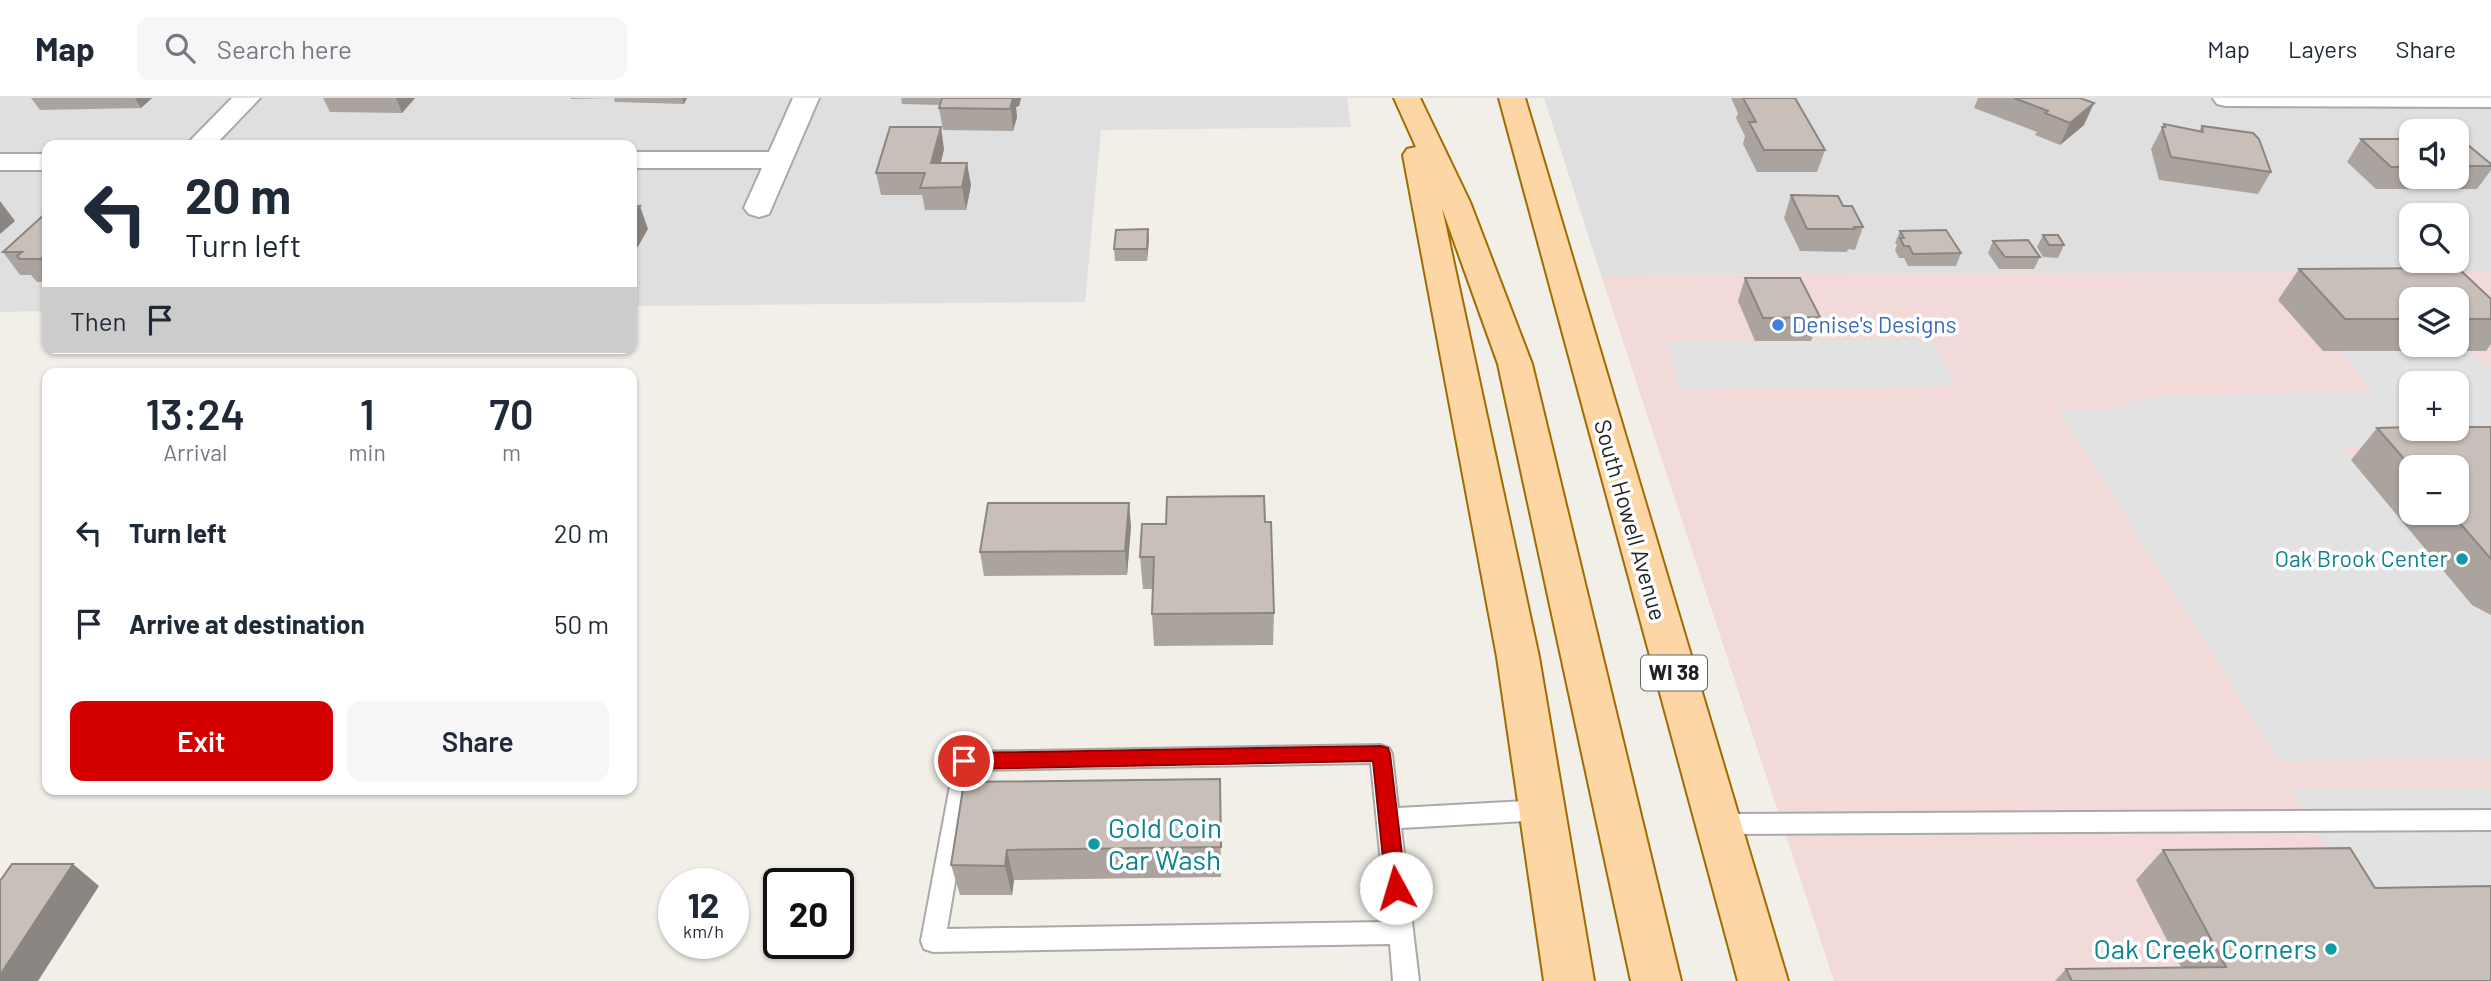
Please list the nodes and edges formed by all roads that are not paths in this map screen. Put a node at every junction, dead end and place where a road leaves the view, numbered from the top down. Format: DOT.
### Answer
graph roads {
  1 [pos="247,98"];
  2 [pos="806,98"];
  3 [pos="1406,98"];
  4 [pos="1512,98"];
  5 [pos="2226,98"];
  6 [pos="2491,99"];
  7 [pos="205,140"];
  8 [pos="637,160"];
  9 [pos="779,160"];
  10 [pos="0,162"];
  11 [pos="42,162"];
  12 [pos="759,208"];
  13 [pos="1542,810"];
  14 [pos="1388,820"];
  15 [pos="2491,820"];
  16 [pos="1716,824"];
  17 [pos="1401,933"];
  18 [pos="1406,981"];
  19 [pos="1569,981"];
  20 [pos="1656,981"];
  21 [pos="1763,981"];
  1 -- 7 [label="street"];
  2 -- 9 [label="street"];
  3 -- 13 [label="main road"];
  3 -- 20 [label="main road"];
  4 -- 16 [label="main road, South Howell Avenue / WI 38"];
  5 -- 6 [label="street"];
  8 -- 9 [label="street"];
  9 -- 12 [label="street"];
  10 -- 11 [label="street"];
  13 -- 14 [label="lane"];
  13 -- 19 [label="main road"];
  14 -- 17 [label="lane"];
  14 -- 17 [label="lane"];
  15 -- 16 [label="lane"];
  16 -- 21 [label="main road, South Howell Avenue / WI 38"];
  17 -- 18 [label="lane"];
}
